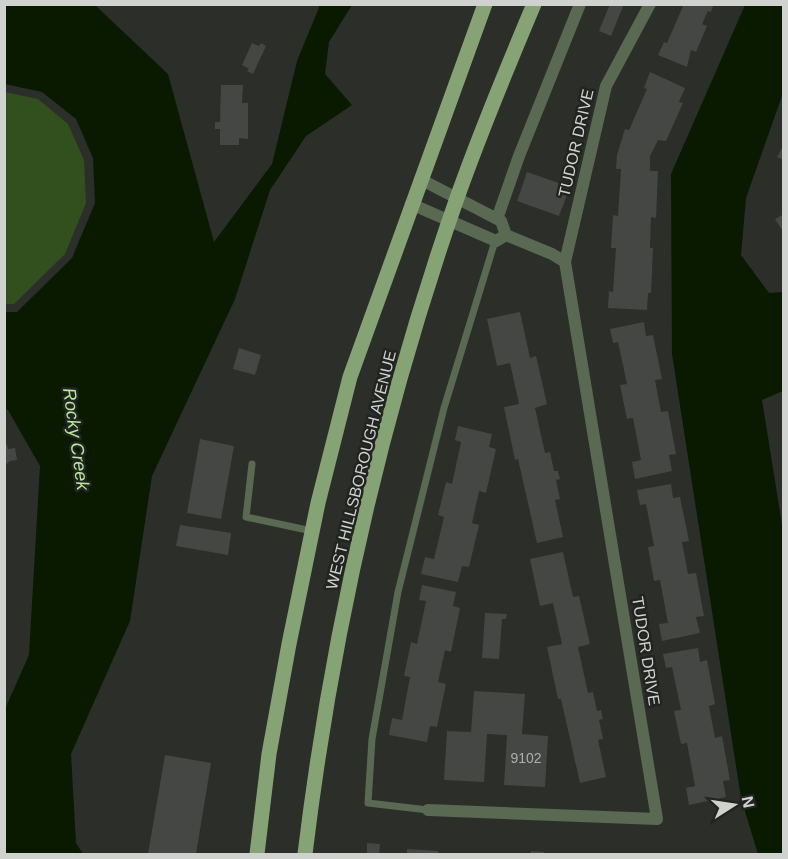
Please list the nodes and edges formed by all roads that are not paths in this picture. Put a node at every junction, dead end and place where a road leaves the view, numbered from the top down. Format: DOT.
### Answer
graph roads {
  1 [pos="485,4"];
  2 [pos="534,4"];
  3 [pos="580,4"];
  4 [pos="650,4"];
  5 [pos="420,179"];
  6 [pos="457,197"];
  7 [pos="411,204"];
  8 [pos="497,219"];
  9 [pos="449,222"];
  10 [pos="501,238"];
  11 [pos="565,262"];
  12 [pos="252,464"];
  13 [pos="312,531"];
  14 [pos="428,810"];
  15 [pos="257,855"];
  16 [pos="305,855"];
  1 -- 5 [label="main road, WEST HILLSBOROUGH AVENUE"];
  2 -- 6 [label="main road, WEST HILLSBOROUGH AVENUE"];
  3 -- 8 [label="street"];
  4 -- 11 [label="street, TUDOR DRIVE"];
  5 -- 6 [label="street"];
  5 -- 7 [label="main road, WEST HILLSBOROUGH AVENUE"];
  6 -- 8 [label="street"];
  6 -- 9 [label="main road, WEST HILLSBOROUGH AVENUE"];
  7 -- 9 [label="street"];
  7 -- 13 [label="main road, WEST HILLSBOROUGH AVENUE"];
  8 -- 10 [label="street"];
  9 -- 10 [label="street"];
  9 -- 16 [label="main road, WEST HILLSBOROUGH AVENUE"];
  10 -- 11 [label="street"];
  10 -- 14 [label="lane"];
  11 -- 14 [label="street, TUDOR DRIVE"];
  12 -- 13 [label="lane"];
  13 -- 15 [label="main road, WEST HILLSBOROUGH AVENUE"];
}
